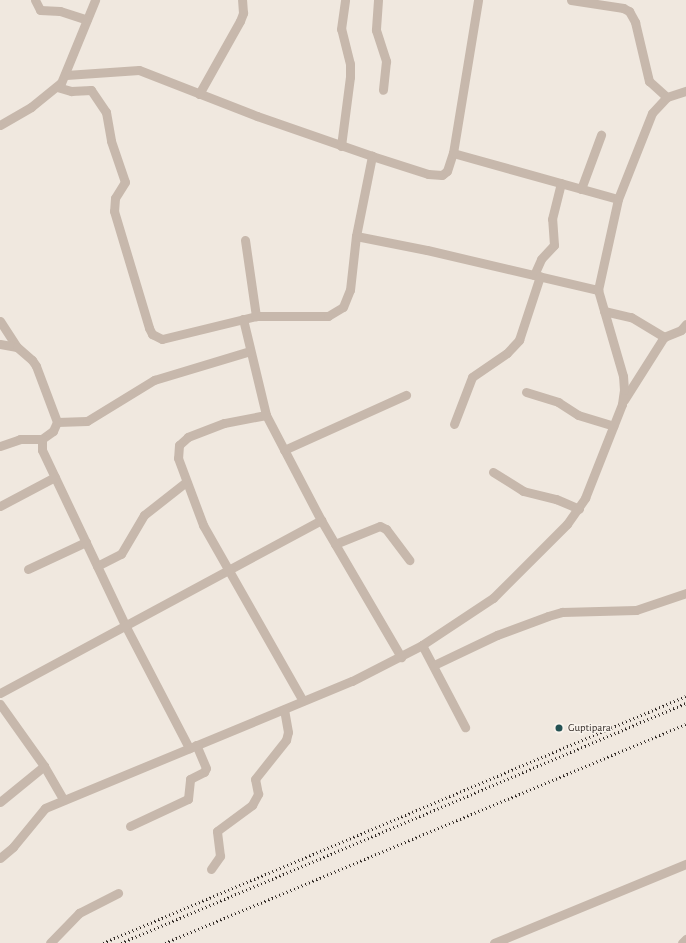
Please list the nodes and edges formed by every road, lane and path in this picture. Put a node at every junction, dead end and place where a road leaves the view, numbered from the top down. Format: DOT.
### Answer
graph roads {
  1 [pos="35,0"];
  2 [pos="95,0"];
  3 [pos="242,0"];
  4 [pos="345,0"];
  5 [pos="378,0"];
  6 [pos="478,0"];
  7 [pos="571,0"];
  8 [pos="87,20"];
  9 [pos="66,75"];
  10 [pos="57,87"];
  11 [pos="383,90"];
  12 [pos="686,91"];
  13 [pos="199,94"];
  14 [pos="667,97"];
  15 [pos="0,125"];
  16 [pos="601,135"];
  17 [pos="341,146"];
  18 [pos="453,153"];
  19 [pos="372,156"];
  20 [pos="561,183"];
  21 [pos="581,189"];
  22 [pos="618,199"];
  23 [pos="356,236"];
  24 [pos="245,240"];
  25 [pos="537,276"];
  26 [pos="598,290"];
  27 [pos="604,311"];
  28 [pos="256,316"];
  29 [pos="243,319"];
  30 [pos="0,321"];
  31 [pos="686,324"];
  32 [pos="664,337"];
  33 [pos="0,344"];
  34 [pos="17,347"];
  35 [pos="250,351"];
  36 [pos="526,392"];
  37 [pos="406,395"];
  38 [pos="622,404"];
  39 [pos="266,415"];
  40 [pos="57,422"];
  41 [pos="454,424"];
  42 [pos="613,426"];
  43 [pos="42,439"];
  44 [pos="0,446"];
  45 [pos="284,450"];
  46 [pos="493,472"];
  47 [pos="55,477"];
  48 [pos="186,482"];
  49 [pos="0,506"];
  50 [pos="580,509"];
  51 [pos="321,520"];
  52 [pos="86,542"];
  53 [pos="335,544"];
  54 [pos="409,560"];
  55 [pos="97,566"];
  56 [pos="28,569"];
  57 [pos="230,569"];
  58 [pos="686,592"];
  59 [pos="125,625"];
  60 [pos="422,645"];
  61 [pos="401,657"];
  62 [pos="434,665"];
  63 [pos="0,692"];
  64 [pos="303,701"];
  65 [pos="0,704"];
  66 [pos="284,709"];
  67 [pos="465,727"];
  68 [pos="192,747"];
  69 [pos="44,766"];
  70 [pos="64,800"];
  71 [pos="0,802"];
  72 [pos="130,826"];
  73 [pos="0,858"];
  74 [pos="686,864"];
  75 [pos="211,869"];
  76 [pos="118,893"];
  77 [pos="686,940"];
  78 [pos="50,943"];
  79 [pos="494,943"];
  80 [pos="682,943"];
  1 -- 8 [label="street"];
  2 -- 8 [label="street"];
  3 -- 13 [label="street"];
  4 -- 17 [label="street"];
  5 -- 11 [label="street"];
  6 -- 18 [label="street"];
  7 -- 14 [label="street"];
  8 -- 9 [label="street"];
  9 -- 10 [label="street"];
  9 -- 13 [label="street"];
  10 -- 15 [label="street"];
  10 -- 29 [label="street"];
  12 -- 14 [label="street"];
  13 -- 17 [label="street"];
  14 -- 22 [label="street"];
  16 -- 21 [label="street"];
  17 -- 19 [label="street"];
  18 -- 19 [label="street"];
  18 -- 20 [label="street"];
  19 -- 23 [label="street"];
  20 -- 21 [label="street"];
  20 -- 25 [label="street"];
  21 -- 22 [label="street"];
  22 -- 26 [label="street"];
  23 -- 25 [label="street"];
  23 -- 28 [label="street"];
  24 -- 28 [label="street"];
  25 -- 26 [label="street"];
  25 -- 41 [label="street"];
  26 -- 27 [label="street"];
  27 -- 32 [label="street"];
  27 -- 38 [label="street"];
  28 -- 29 [label="street"];
  29 -- 35 [label="street"];
  30 -- 34 [label="street"];
  31 -- 32 [label="street"];
  32 -- 38 [label="street"];
  33 -- 34 [label="street"];
  34 -- 40 [label="street"];
  35 -- 39 [label="street"];
  35 -- 40 [label="street"];
  36 -- 42 [label="street"];
  37 -- 45 [label="street"];
  38 -- 42 [label="street"];
  39 -- 45 [label="street"];
  39 -- 48 [label="street"];
  40 -- 43 [label="street"];
  42 -- 50 [label="street"];
  43 -- 44 [label="street"];
  43 -- 47 [label="street"];
  45 -- 51 [label="street"];
  46 -- 50 [label="street"];
  47 -- 49 [label="street"];
  47 -- 52 [label="street"];
  48 -- 55 [label="street"];
  48 -- 57 [label="street"];
  50 -- 60 [label="street"];
  51 -- 53 [label="street"];
  51 -- 57 [label="street"];
  52 -- 55 [label="street"];
  52 -- 56 [label="street"];
  53 -- 54 [label="street"];
  53 -- 61 [label="street"];
  55 -- 59 [label="street"];
  57 -- 59 [label="street"];
  57 -- 64 [label="street"];
  58 -- 62 [label="street"];
  59 -- 63 [label="street"];
  59 -- 68 [label="street"];
  60 -- 61 [label="street"];
  60 -- 62 [label="street"];
  61 -- 64 [label="street"];
  62 -- 67 [label="street"];
  64 -- 66 [label="street"];
  65 -- 69 [label="street"];
  66 -- 68 [label="street"];
  66 -- 75 [label="street"];
  68 -- 70 [label="street"];
  68 -- 72 [label="street"];
  69 -- 70 [label="street"];
  69 -- 71 [label="street"];
  70 -- 73 [label="street"];
  74 -- 79 [label="street"];
  76 -- 78 [label="street"];
  77 -- 80 [label="street"];
}
